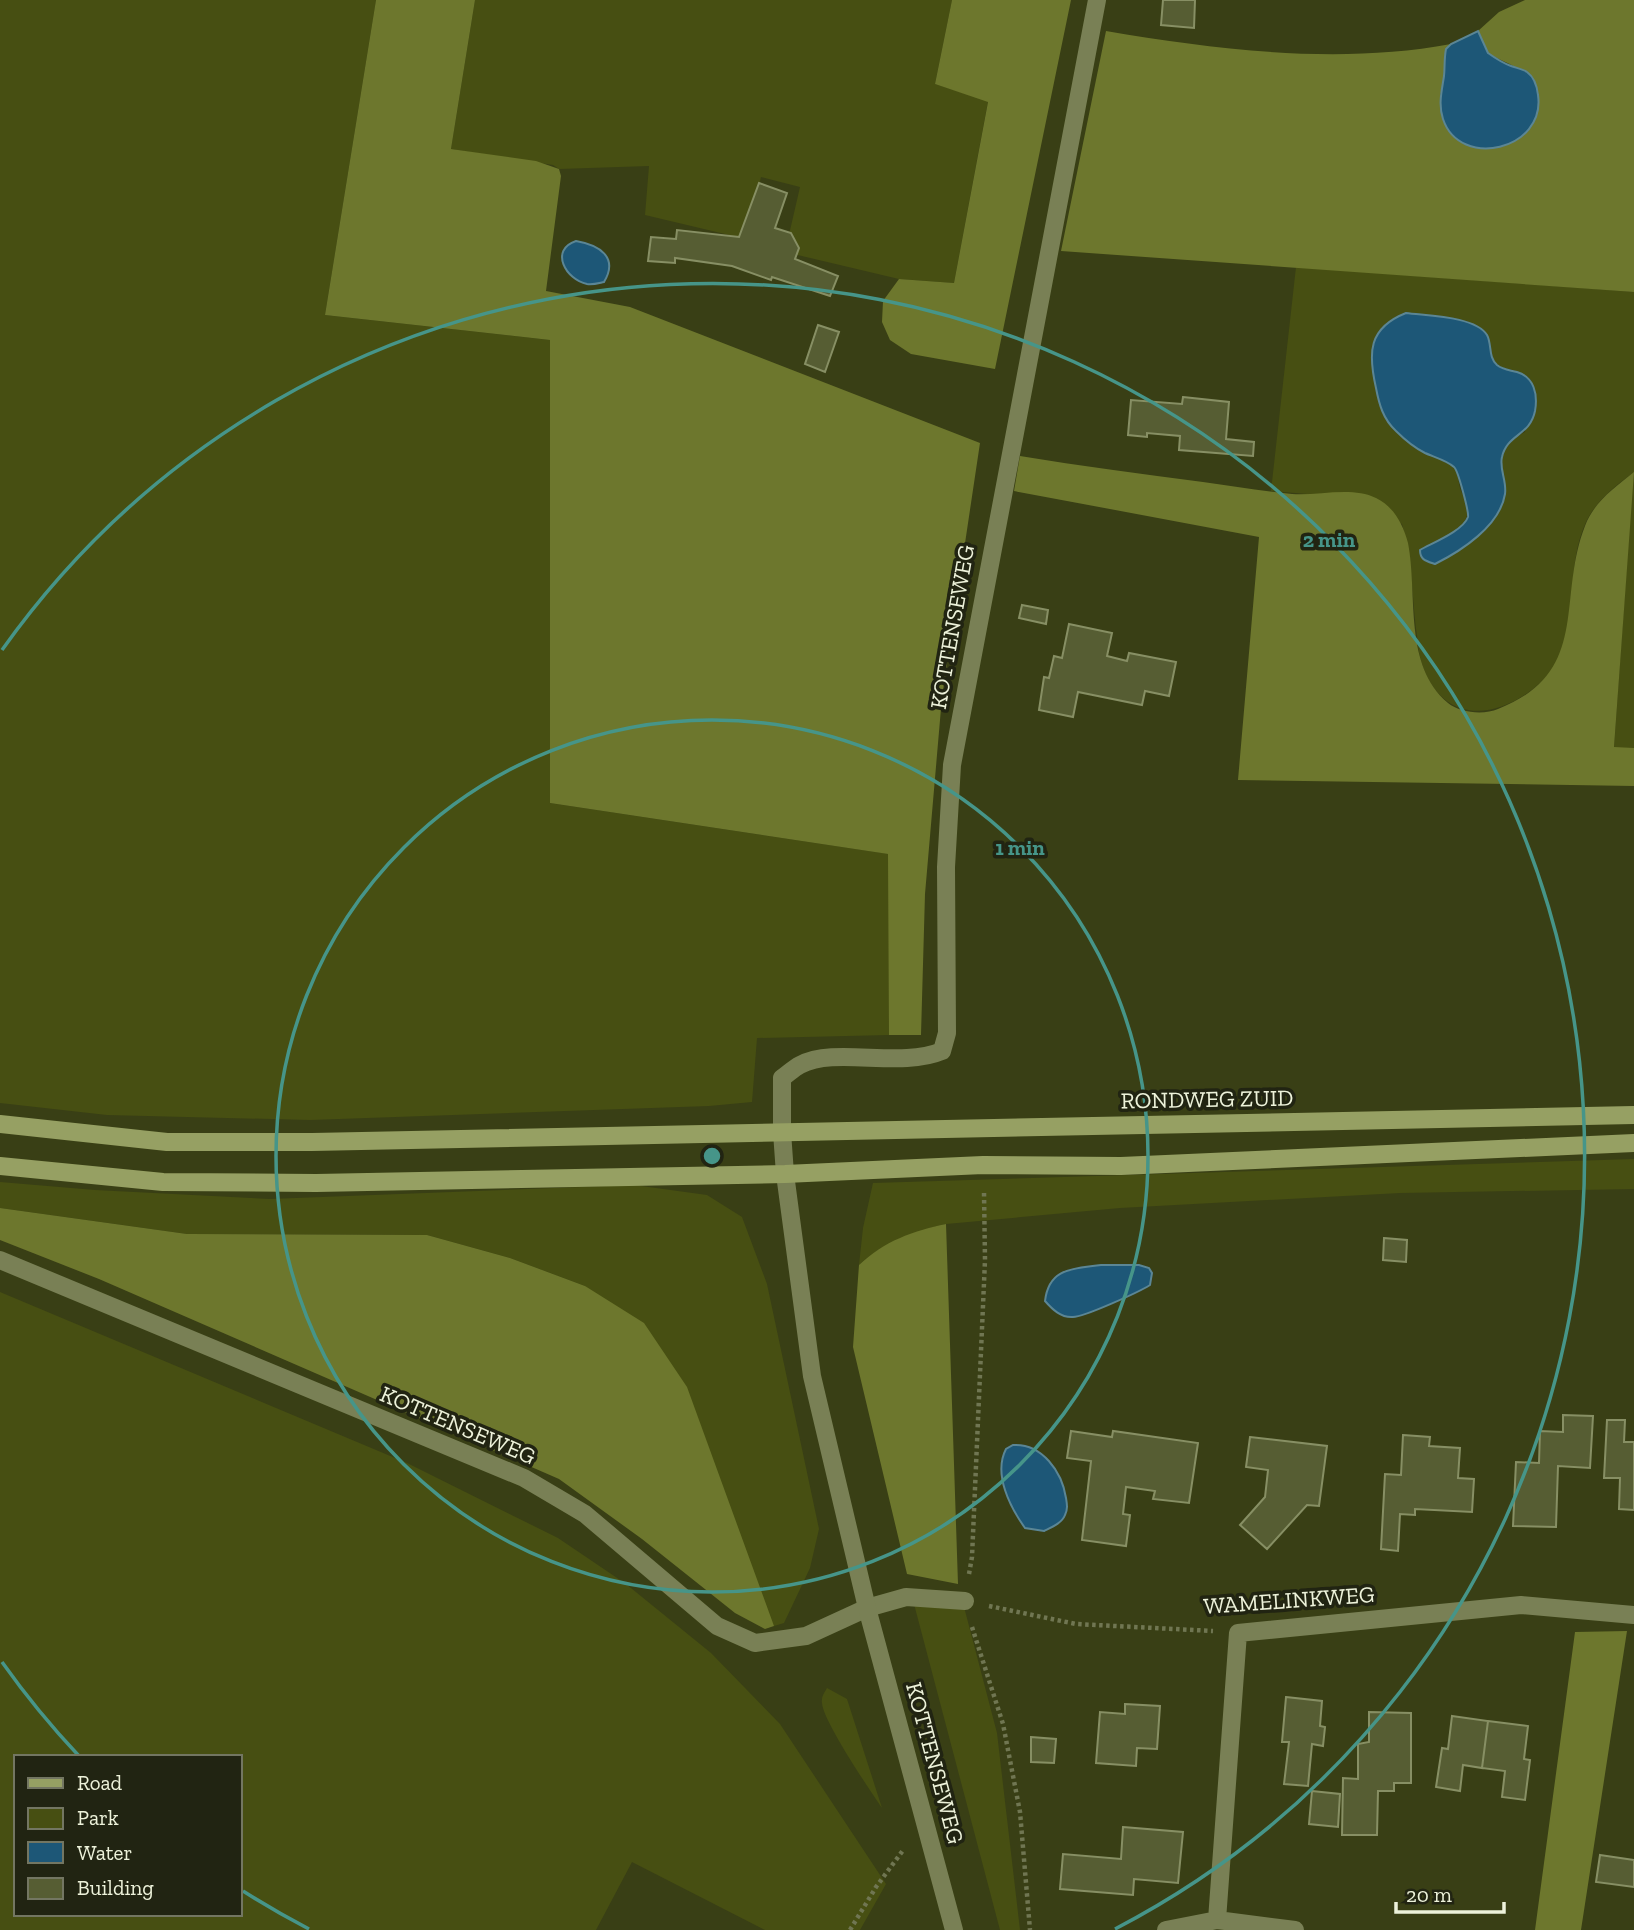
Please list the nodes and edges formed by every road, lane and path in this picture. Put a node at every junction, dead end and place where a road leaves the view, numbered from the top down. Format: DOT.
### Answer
graph roads {
  1 [pos="1097,0"];
  2 [pos="1634,1115"];
  3 [pos="0,1124"];
  4 [pos="782,1132"];
  5 [pos="1634,1143"];
  6 [pos="983,1165"];
  7 [pos="0,1166"];
  8 [pos="785,1174"];
  9 [pos="0,1260"];
  10 [pos="965,1601"];
  11 [pos="867,1608"];
  12 [pos="1634,1615"];
  13 [pos="1238,1633"];
  14 [pos="925,1820"];
  15 [pos="1217,1920"];
  16 [pos="850,1930"];
  17 [pos="954,1930"];
  18 [pos="1030,1930"];
  19 [pos="1166,1930"];
  20 [pos="1295,1930"];
  1 -- 4 [label="street, KOTTENSEWEG"];
  2 -- 4 [label="main road, RONDWEG ZUID"];
  3 -- 4 [label="main road"];
  4 -- 8 [label="street, KOTTENSEWEG"];
  5 -- 6 [label="main road"];
  6 -- 8 [label="main road"];
  6 -- 10 [label="path"];
  7 -- 8 [label="main road"];
  8 -- 11 [label="street, KOTTENSEWEG"];
  9 -- 11 [label="street, KOTTENSEWEG"];
  10 -- 11 [label="street"];
  10 -- 13 [label="path, WAMELINKWEG"];
  10 -- 18 [label="path"];
  11 -- 14 [label="street, KOTTENSEWEG"];
  12 -- 13 [label="street, WAMELINKWEG"];
  13 -- 15 [label="street"];
  14 -- 16 [label="path"];
  14 -- 17 [label="street, KOTTENSEWEG"];
  15 -- 19 [label="street"];
  15 -- 20 [label="street"];
}
